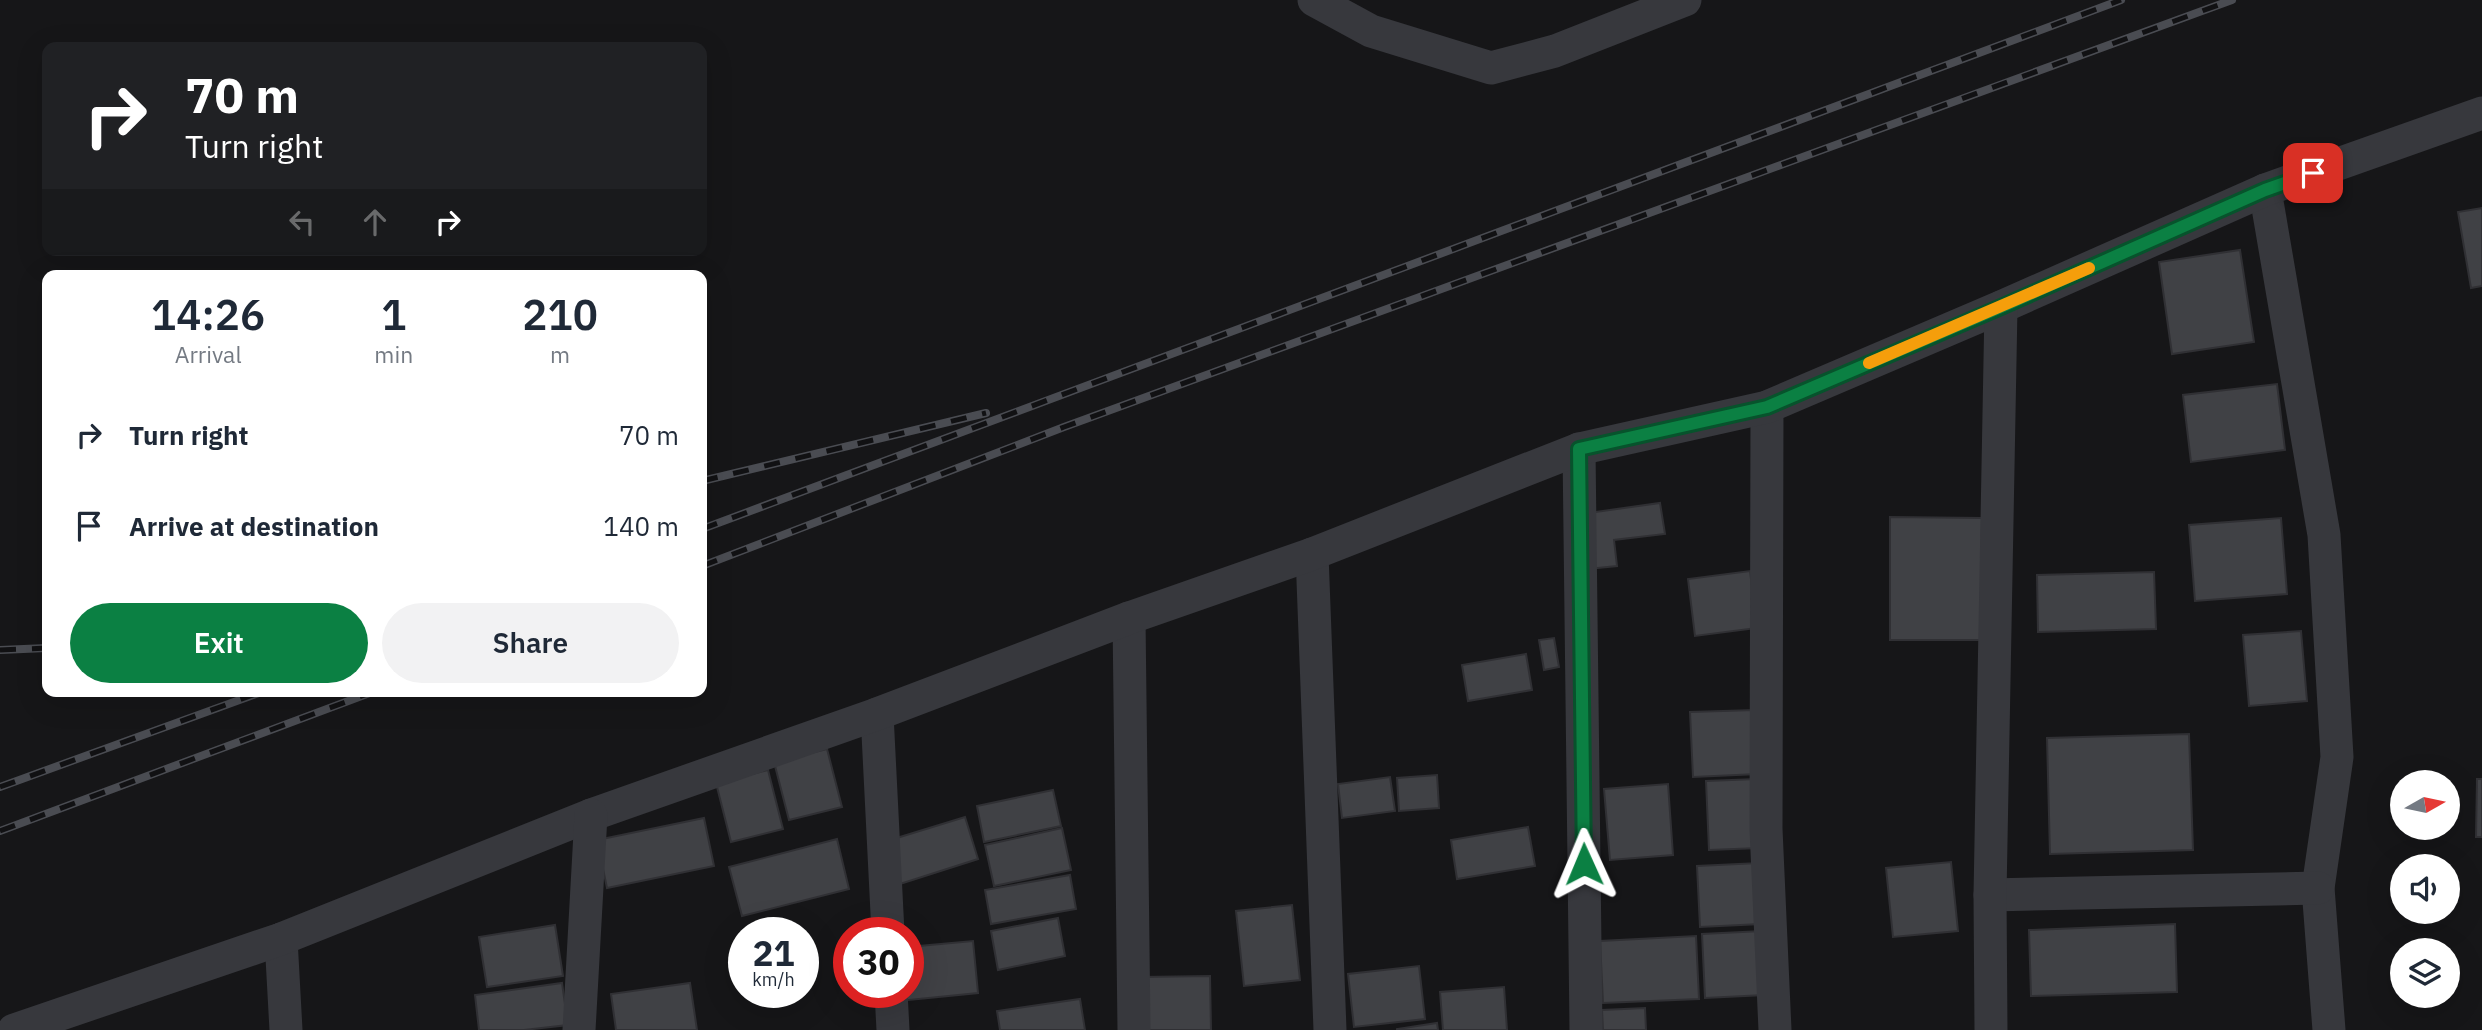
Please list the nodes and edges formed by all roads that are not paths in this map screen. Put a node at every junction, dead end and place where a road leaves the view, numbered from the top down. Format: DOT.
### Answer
graph roads {
  1 [pos="1314,0"];
  2 [pos="1685,0"];
  3 [pos="2482,113"];
  4 [pos="2265,190"];
  5 [pos="2001,307"];
  6 [pos="1767,407"];
  7 [pos="1579,449"];
  8 [pos="1312,554"];
  9 [pos="1129,618"];
  10 [pos="877,714"];
  11 [pos="591,815"];
  12 [pos="2318,888"];
  13 [pos="1990,895"];
  14 [pos="887,917"];
  15 [pos="281,939"];
  16 [pos="892,1008"];
  17 [pos="14,1030"];
  18 [pos="286,1030"];
  19 [pos="579,1030"];
  20 [pos="893,1030"];
  21 [pos="1134,1030"];
  22 [pos="1330,1030"];
  23 [pos="1586,1030"];
  24 [pos="1774,1030"];
  25 [pos="1991,1030"];
  26 [pos="2329,1030"];
  1 -- 2 [label="street"];
  3 -- 4 [label="street"];
  4 -- 5 [label="street"];
  4 -- 12 [label="street"];
  5 -- 6 [label="street"];
  5 -- 13 [label="street"];
  6 -- 7 [label="street"];
  6 -- 24 [label="street"];
  7 -- 8 [label="street"];
  7 -- 23 [label="street"];
  8 -- 9 [label="street"];
  8 -- 22 [label="street"];
  9 -- 10 [label="street"];
  9 -- 21 [label="street"];
  10 -- 11 [label="street"];
  10 -- 14 [label="street"];
  11 -- 15 [label="street"];
  11 -- 19 [label="street"];
  12 -- 13 [label="street"];
  12 -- 26 [label="street"];
  13 -- 25 [label="street"];
  15 -- 17 [label="street"];
  15 -- 18 [label="street"];
  16 -- 20 [label="street"];
}
